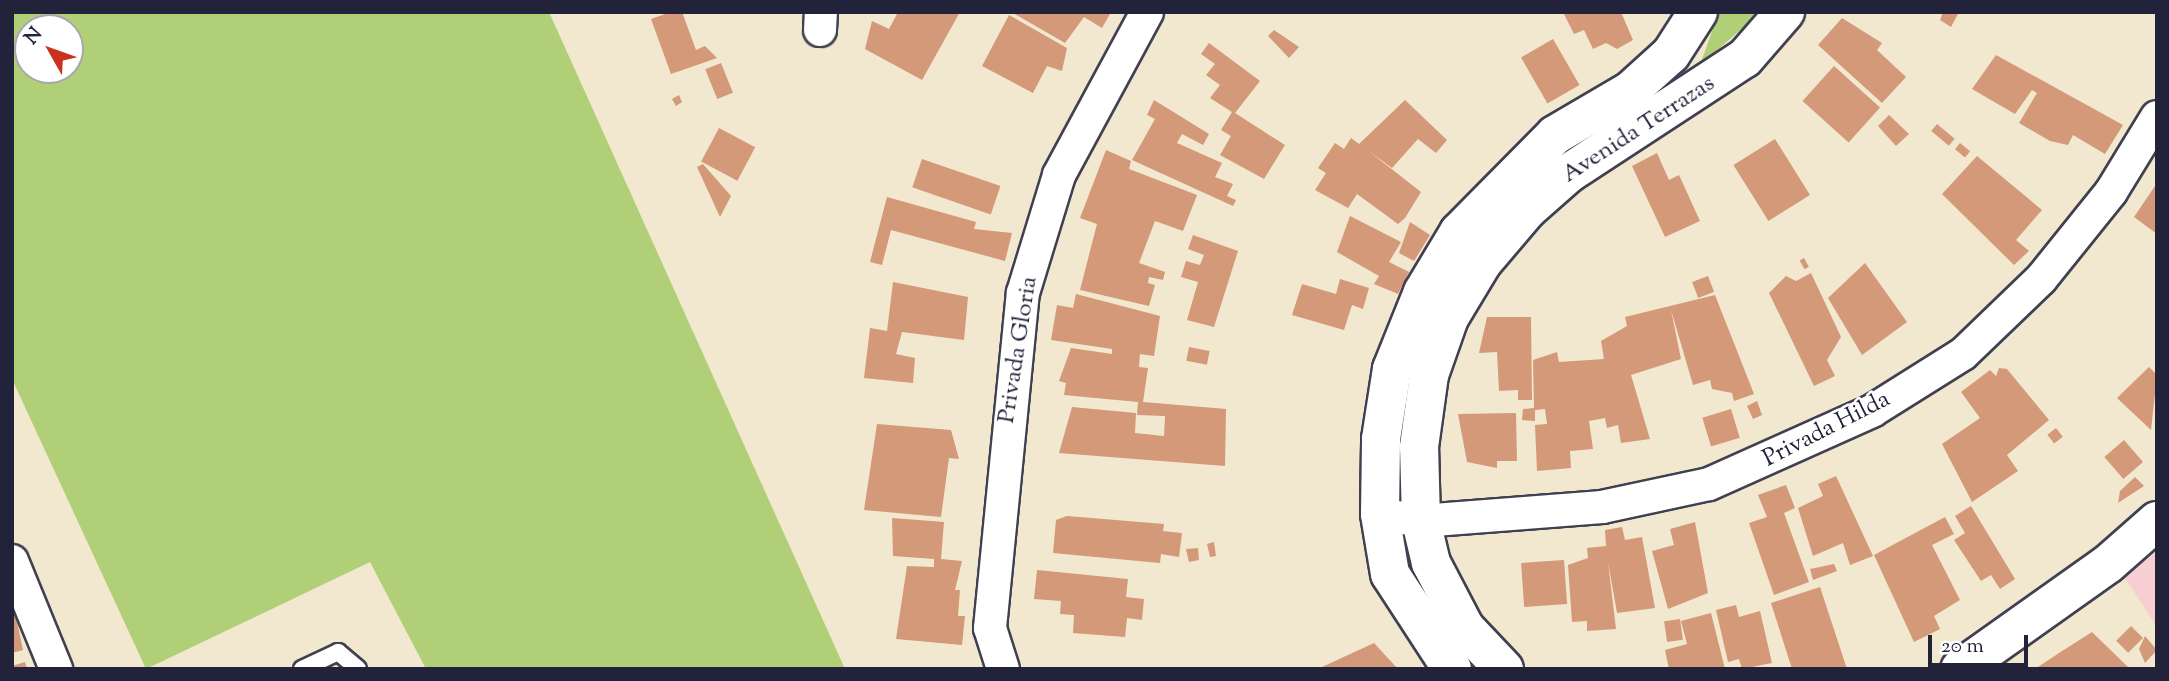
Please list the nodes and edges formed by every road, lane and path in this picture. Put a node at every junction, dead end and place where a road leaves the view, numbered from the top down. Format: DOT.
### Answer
graph roads {
  1 [pos="1147,12"];
  2 [pos="1698,12"];
  3 [pos="1785,12"];
  4 [pos="2157,117"];
  5 [pos="1380,514"];
  6 [pos="1421,521"];
  7 [pos="2157,521"];
  8 [pos="12,561"];
  9 [pos="56,669"];
  10 [pos="302,669"];
  11 [pos="358,669"];
  12 [pos="1003,669"];
  13 [pos="1452,669"];
  14 [pos="1504,669"];
  15 [pos="1961,669"];
  1 -- 12 [label="street, Privada Gloria"];
  2 -- 5 [label="street, Avenida Terrazas"];
  3 -- 6 [label="street, Avenida Terrazas"];
  4 -- 6 [label="street, Privada Hilda"];
  5 -- 6 [label="street, Privada Hilda"];
  5 -- 13 [label="street, Avenida Terrazas"];
  6 -- 14 [label="street, Avenida Terrazas"];
  7 -- 15 [label="street"];
  8 -- 9 [label="street"];
  10 -- 11 [label="lane"];
}
